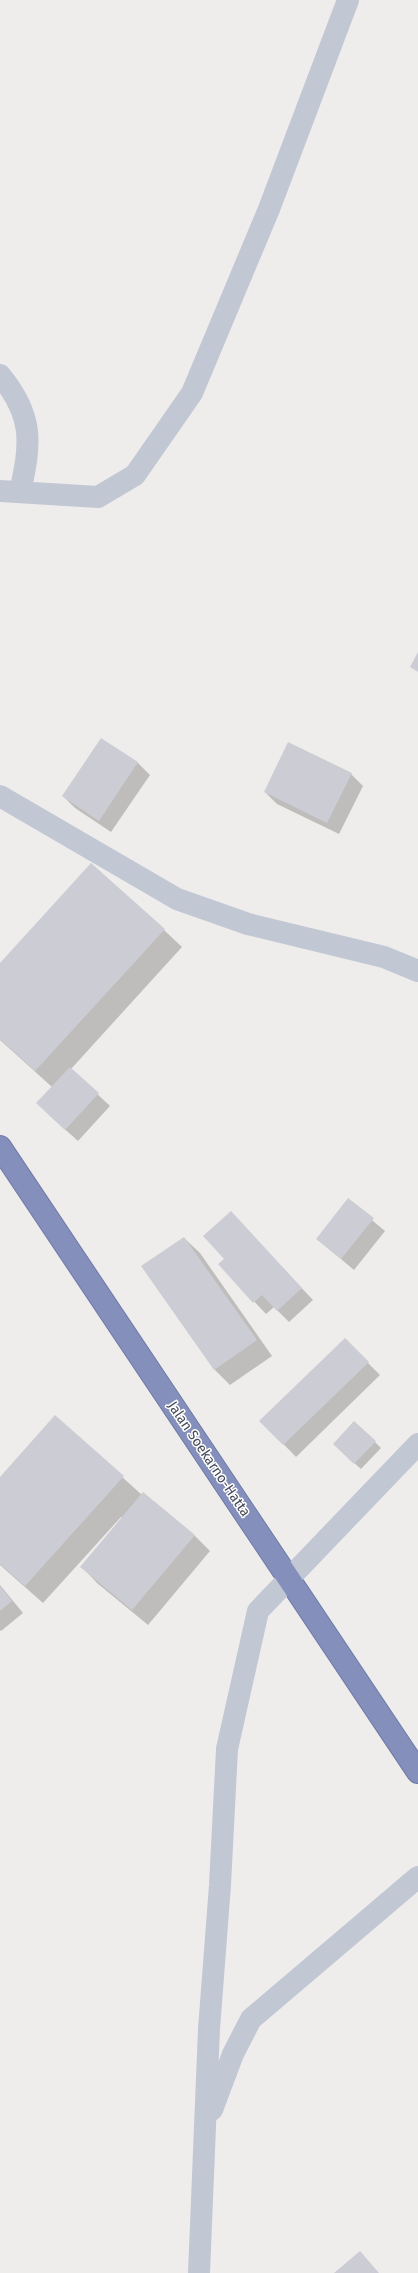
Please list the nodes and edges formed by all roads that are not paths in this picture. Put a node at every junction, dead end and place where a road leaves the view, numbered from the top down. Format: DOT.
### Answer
graph roads {
  1 [pos="348,0"];
  2 [pos="0,375"];
  3 [pos="10,491"];
  4 [pos="0,796"];
  5 [pos="418,971"];
  6 [pos="0,1147"];
  7 [pos="418,1444"];
  8 [pos="288,1579"];
  9 [pos="418,1772"];
  10 [pos="418,1877"];
  11 [pos="205,2129"];
  12 [pos="200,2273"];
  1 -- 3 [label="street"];
  2 -- 3 [label="street"];
  4 -- 5 [label="street"];
  6 -- 8 [label="highway, Jalan Soekarno-Hatta"];
  7 -- 8 [label="street"];
  8 -- 9 [label="highway, Jalan Soekarno-Hatta"];
  8 -- 11 [label="street"];
  10 -- 11 [label="street"];
  11 -- 12 [label="street"];
}
